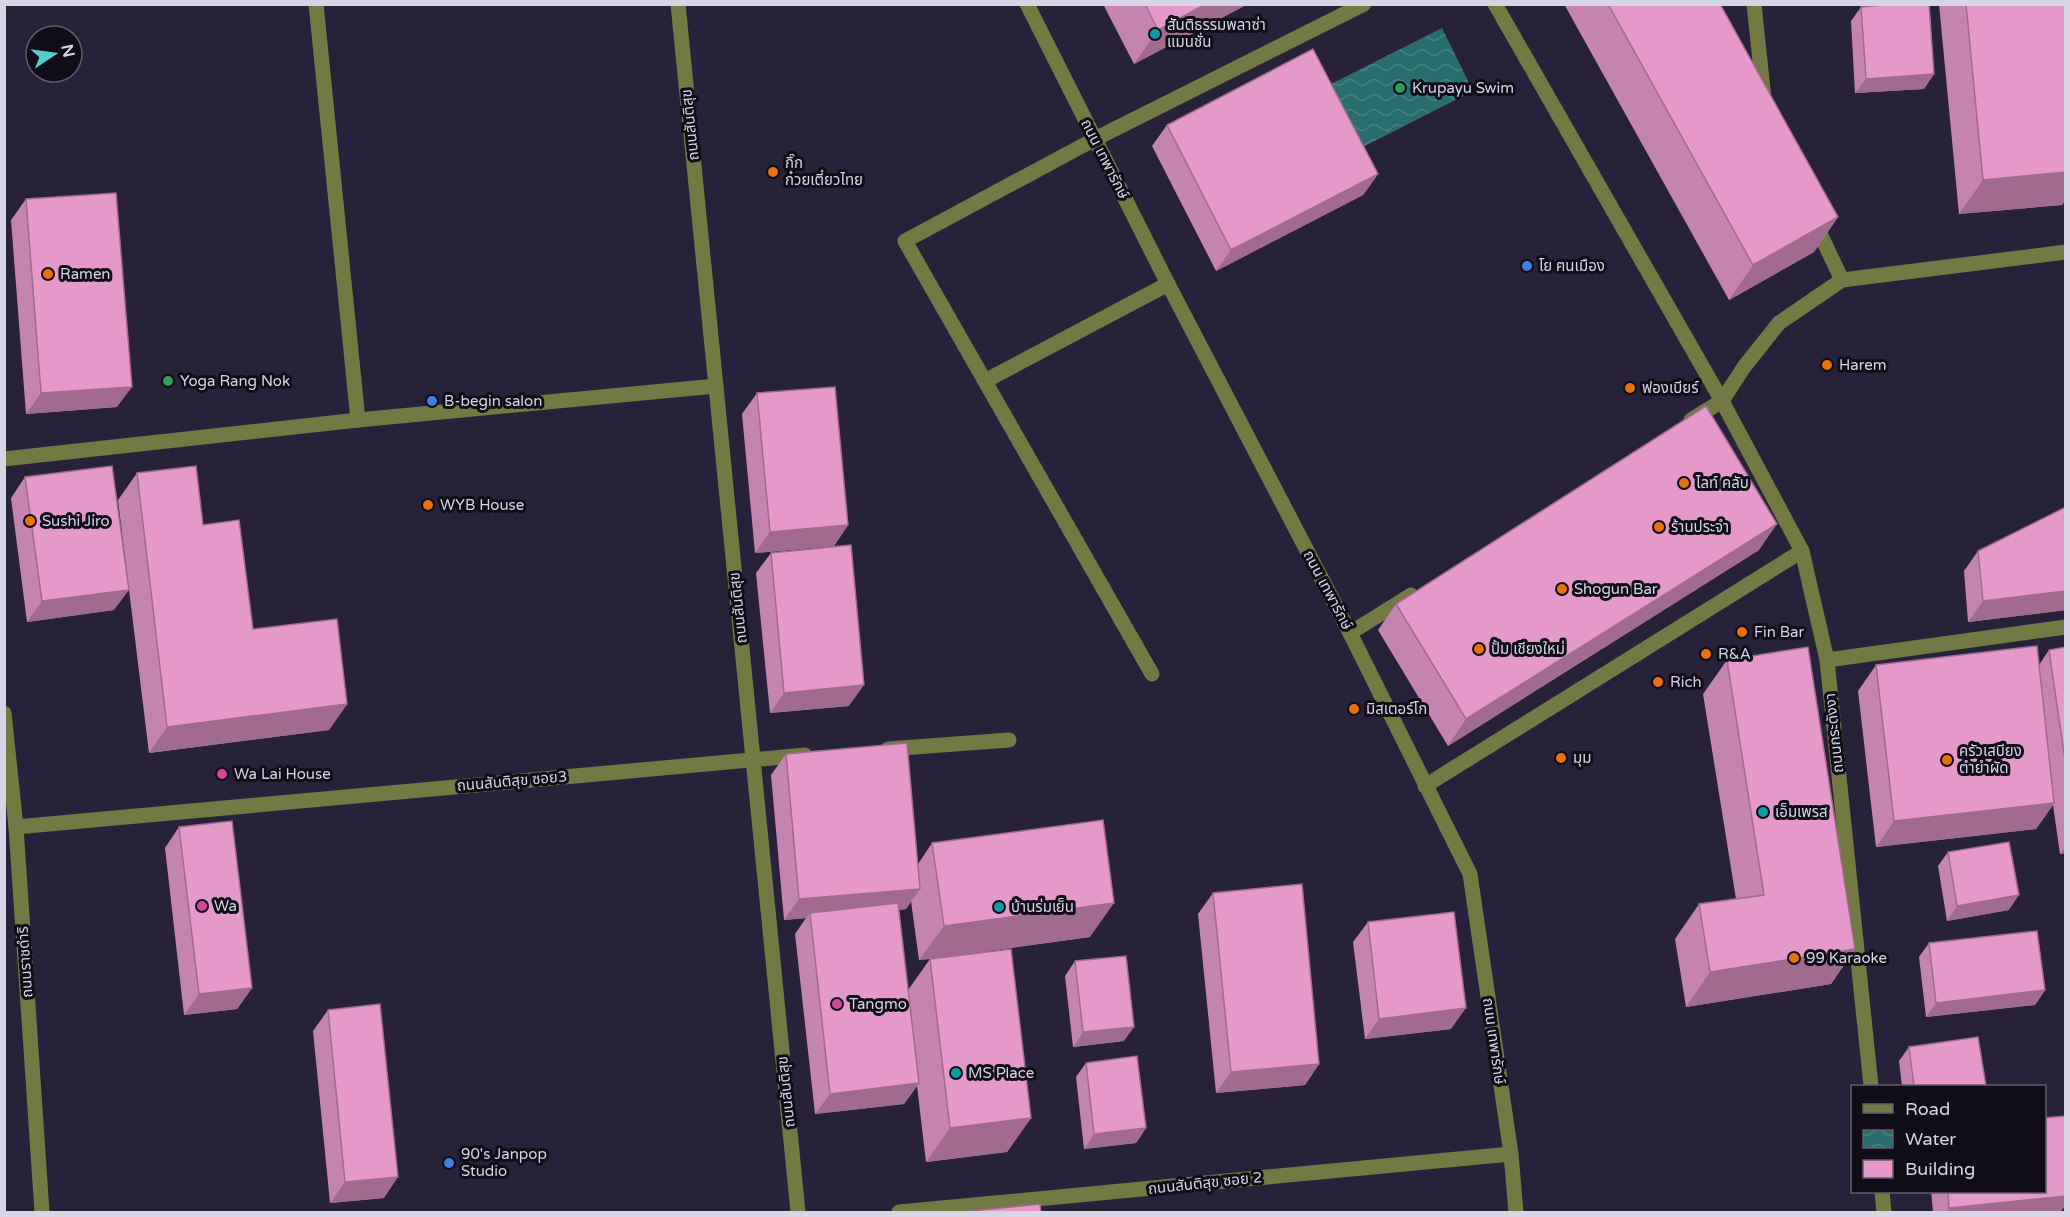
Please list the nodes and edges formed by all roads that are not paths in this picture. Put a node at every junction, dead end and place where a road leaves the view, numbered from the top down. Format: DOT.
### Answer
graph roads {
  1 [pos="316,4"];
  2 [pos="678,4"];
  3 [pos="1027,4"];
  4 [pos="1364,4"];
  5 [pos="1495,4"];
  6 [pos="1754,4"];
  7 [pos="1766,118"];
  8 [pos="1095,139"];
  9 [pos="1806,204"];
  10 [pos="2066,252"];
  11 [pos="1842,280"];
  12 [pos="1168,284"];
  13 [pos="985,381"];
  14 [pos="716,386"];
  15 [pos="1722,401"];
  16 [pos="358,420"];
  17 [pos="1682,426"];
  18 [pos="4,459"];
  19 [pos="1803,551"];
  20 [pos="1421,589"];
  21 [pos="2066,627"];
  22 [pos="1350,633"];
  23 [pos="1827,660"];
  24 [pos="1152,674"];
  25 [pos="4,713"];
  26 [pos="1009,740"];
  27 [pos="869,750"];
  28 [pos="823,753"];
  29 [pos="753,758"];
  30 [pos="1425,786"];
  31 [pos="16,827"];
  32 [pos="1871,1085"];
  33 [pos="1511,1154"];
  34 [pos="1882,1193"];
  35 [pos="42,1212"];
  36 [pos="798,1212"];
  37 [pos="899,1212"];
  38 [pos="1516,1212"];
  39 [pos="1884,1212"];
  1 -- 16 [label="street"];
  2 -- 14 [label="street, ถนนสันติสุข"];
  3 -- 8 [label="street, ถนน เทพารักษ์"];
  4 -- 8 [label="street"];
  5 -- 15 [label="street, ถนนกระดังงา"];
  6 -- 7 [label="street"];
  8 -- 12 [label="street, ถนน เทพารักษ์"];
  8 -- 13 [label="street"];
  9 -- 11 [label="street"];
  10 -- 11 [label="street"];
  11 -- 15 [label="street"];
  12 -- 13 [label="street"];
  12 -- 22 [label="street, ถนน เทพารักษ์"];
  13 -- 24 [label="street"];
  14 -- 16 [label="street"];
  14 -- 29 [label="street, ถนนสันติสุข"];
  15 -- 17 [label="street"];
  15 -- 19 [label="street, ถนนกระดังงา"];
  16 -- 18 [label="street"];
  19 -- 23 [label="street, ถนนกระดังงา"];
  19 -- 30 [label="street"];
  20 -- 22 [label="street"];
  21 -- 23 [label="street"];
  22 -- 30 [label="street, ถนน เทพารักษ์"];
  23 -- 32 [label="street, ถนนกระดังงา"];
  25 -- 31 [label="street, ถนนราชดำริ"];
  26 -- 27 [label="street"];
  28 -- 29 [label="street, ถนนสันติสุข ซอย3"];
  29 -- 31 [label="street, ถนนสันติสุข ซอย3"];
  29 -- 36 [label="street, ถนนสันติสุข"];
  30 -- 33 [label="street, ถนน เทพารักษ์"];
  31 -- 35 [label="street, ถนนราชดำริ"];
  33 -- 37 [label="street, ถนนสันติสุข ซอย 2"];
  33 -- 38 [label="street, ถนน เทพารักษ์"];
  34 -- 39 [label="street"];
}
